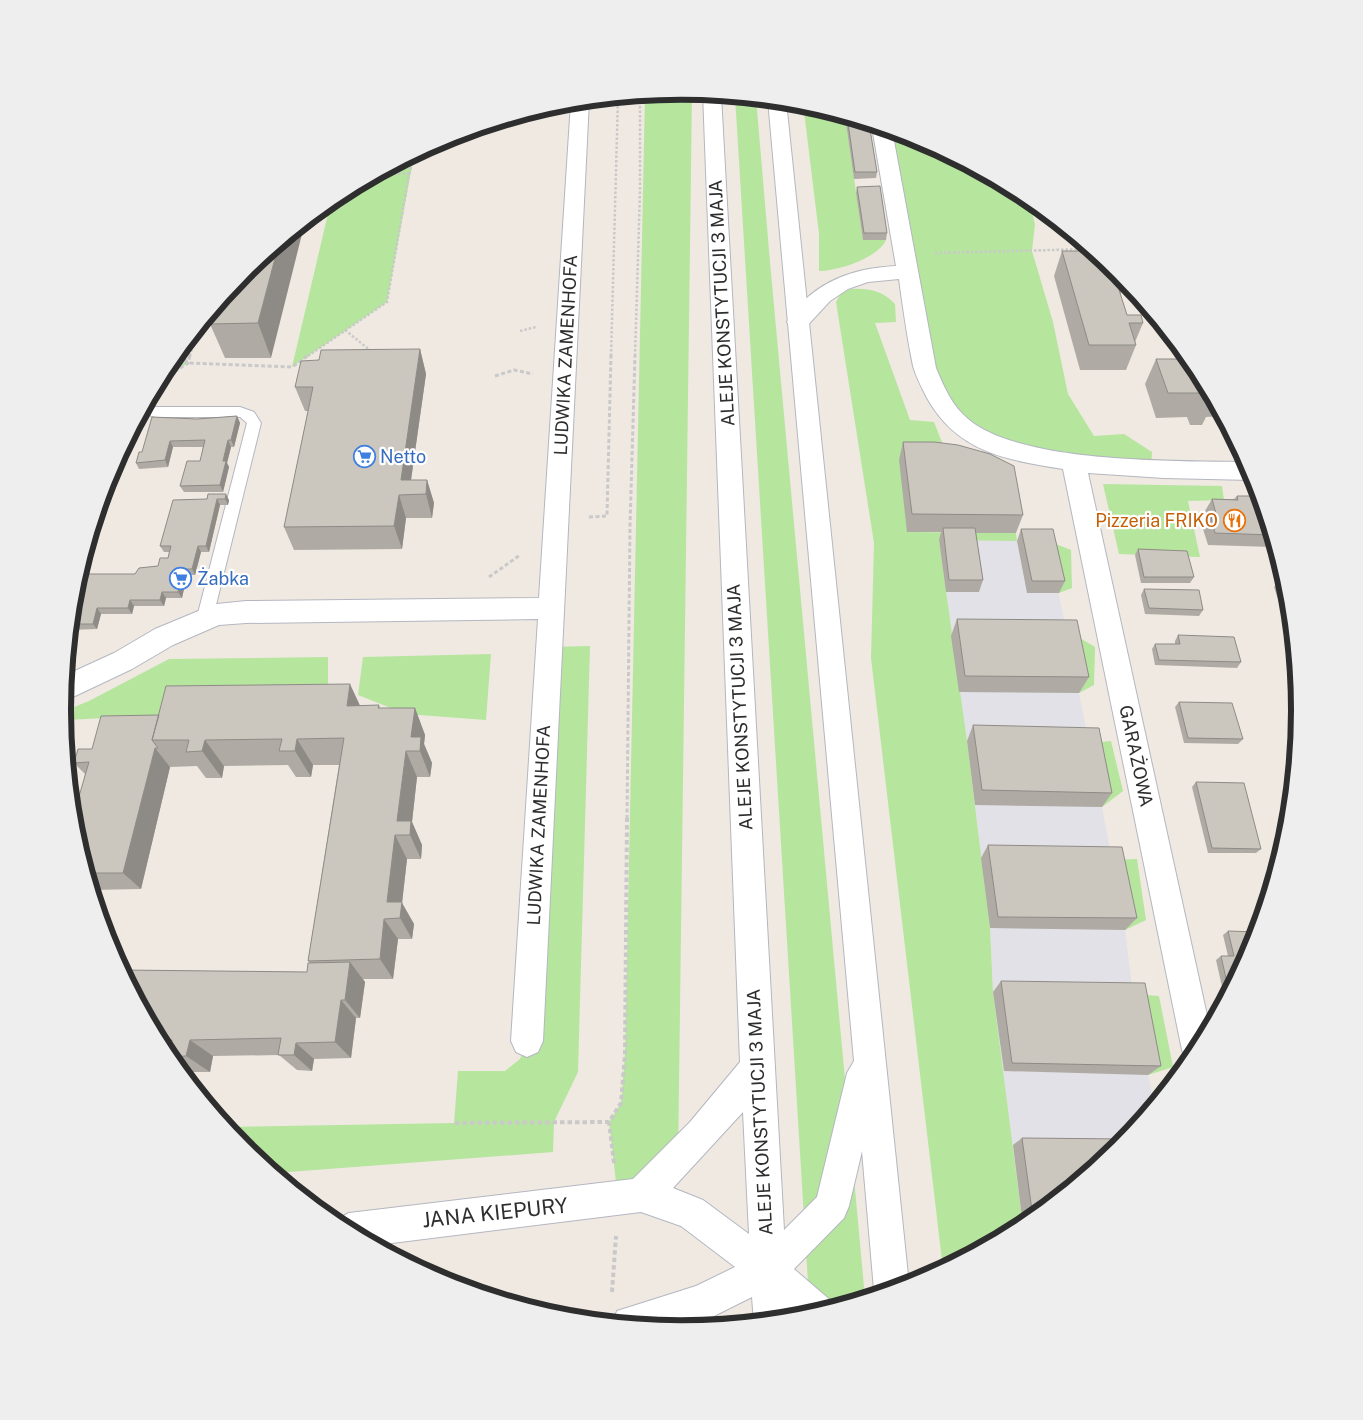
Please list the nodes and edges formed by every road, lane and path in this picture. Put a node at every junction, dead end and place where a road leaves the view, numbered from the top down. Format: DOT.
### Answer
graph roads {
  1 [pos="640,101"];
  2 [pos="712,101"];
  3 [pos="618,103"];
  4 [pos="580,108"];
  5 [pos="778,108"];
  6 [pos="883,134"];
  7 [pos="412,163"];
  8 [pos="391,174"];
  9 [pos="409,174"];
  10 [pos="1082,250"];
  11 [pos="906,263"];
  12 [pos="798,322"];
  13 [pos="345,330"];
  14 [pos="193,345"];
  15 [pos="374,353"];
  16 [pos="183,358"];
  17 [pos="188,363"];
  18 [pos="173,372"];
  19 [pos="495,376"];
  20 [pos="539,378"];
  21 [pos="156,412"];
  22 [pos="1074,462"];
  23 [pos="1243,471"];
  24 [pos="587,517"];
  25 [pos="523,552"];
  26 [pos="481,581"];
  27 [pos="551,608"];
  28 [pos="204,621"];
  29 [pos="72,685"];
  30 [pos="1196,1038"];
  31 [pos="527,1041"];
  32 [pos="868,1052"];
  33 [pos="625,1054"];
  34 [pos="757,1067"];
  35 [pos="609,1122"];
  36 [pos="455,1123"];
  37 [pos="641,1195"];
  38 [pos="362,1229"];
  39 [pos="768,1270"];
  40 [pos="891,1283"];
  41 [pos="811,1306"];
  42 [pos="771,1314"];
  43 [pos="647,1319"];
  1 -- 33 [label="path"];
  2 -- 34 [label="street, ALEJE KONSTYTUCJI 3 MAJA"];
  3 -- 24 [label="path"];
  4 -- 27 [label="street, LUDWIKA ZAMENHOFA"];
  5 -- 12 [label="street"];
  6 -- 11 [label="street"];
  7 -- 9 [label="path"];
  8 -- 9 [label="path"];
  9 -- 13 [label="path"];
  10 -- 11 [label="path"];
  11 -- 12 [label="street"];
  11 -- 22 [label="street"];
  12 -- 32 [label="street"];
  13 -- 15 [label="path"];
  13 -- 17 [label="path"];
  14 -- 17 [label="path"];
  16 -- 17 [label="path"];
  17 -- 18 [label="path"];
  19 -- 20 [label="path"];
  21 -- 28 [label="lane"];
  22 -- 23 [label="street"];
  22 -- 30 [label="street, GARAŻOWA"];
  25 -- 26 [label="path"];
  27 -- 28 [label="street"];
  27 -- 31 [label="street, LUDWIKA ZAMENHOFA"];
  28 -- 29 [label="street"];
  32 -- 39 [label="street"];
  32 -- 40 [label="street"];
  34 -- 37 [label="street"];
  34 -- 39 [label="street, ALEJE KONSTYTUCJI 3 MAJA"];
  35 -- 36 [label="path"];
  37 -- 38 [label="street, JANA KIEPURY"];
  37 -- 39 [label="street, JANA KIEPURY"];
  39 -- 41 [label="street, JANA KIEPURY"];
  39 -- 42 [label="street, ALEJE KONSTYTUCJI 3 MAJA"];
  39 -- 43 [label="street"];
}
